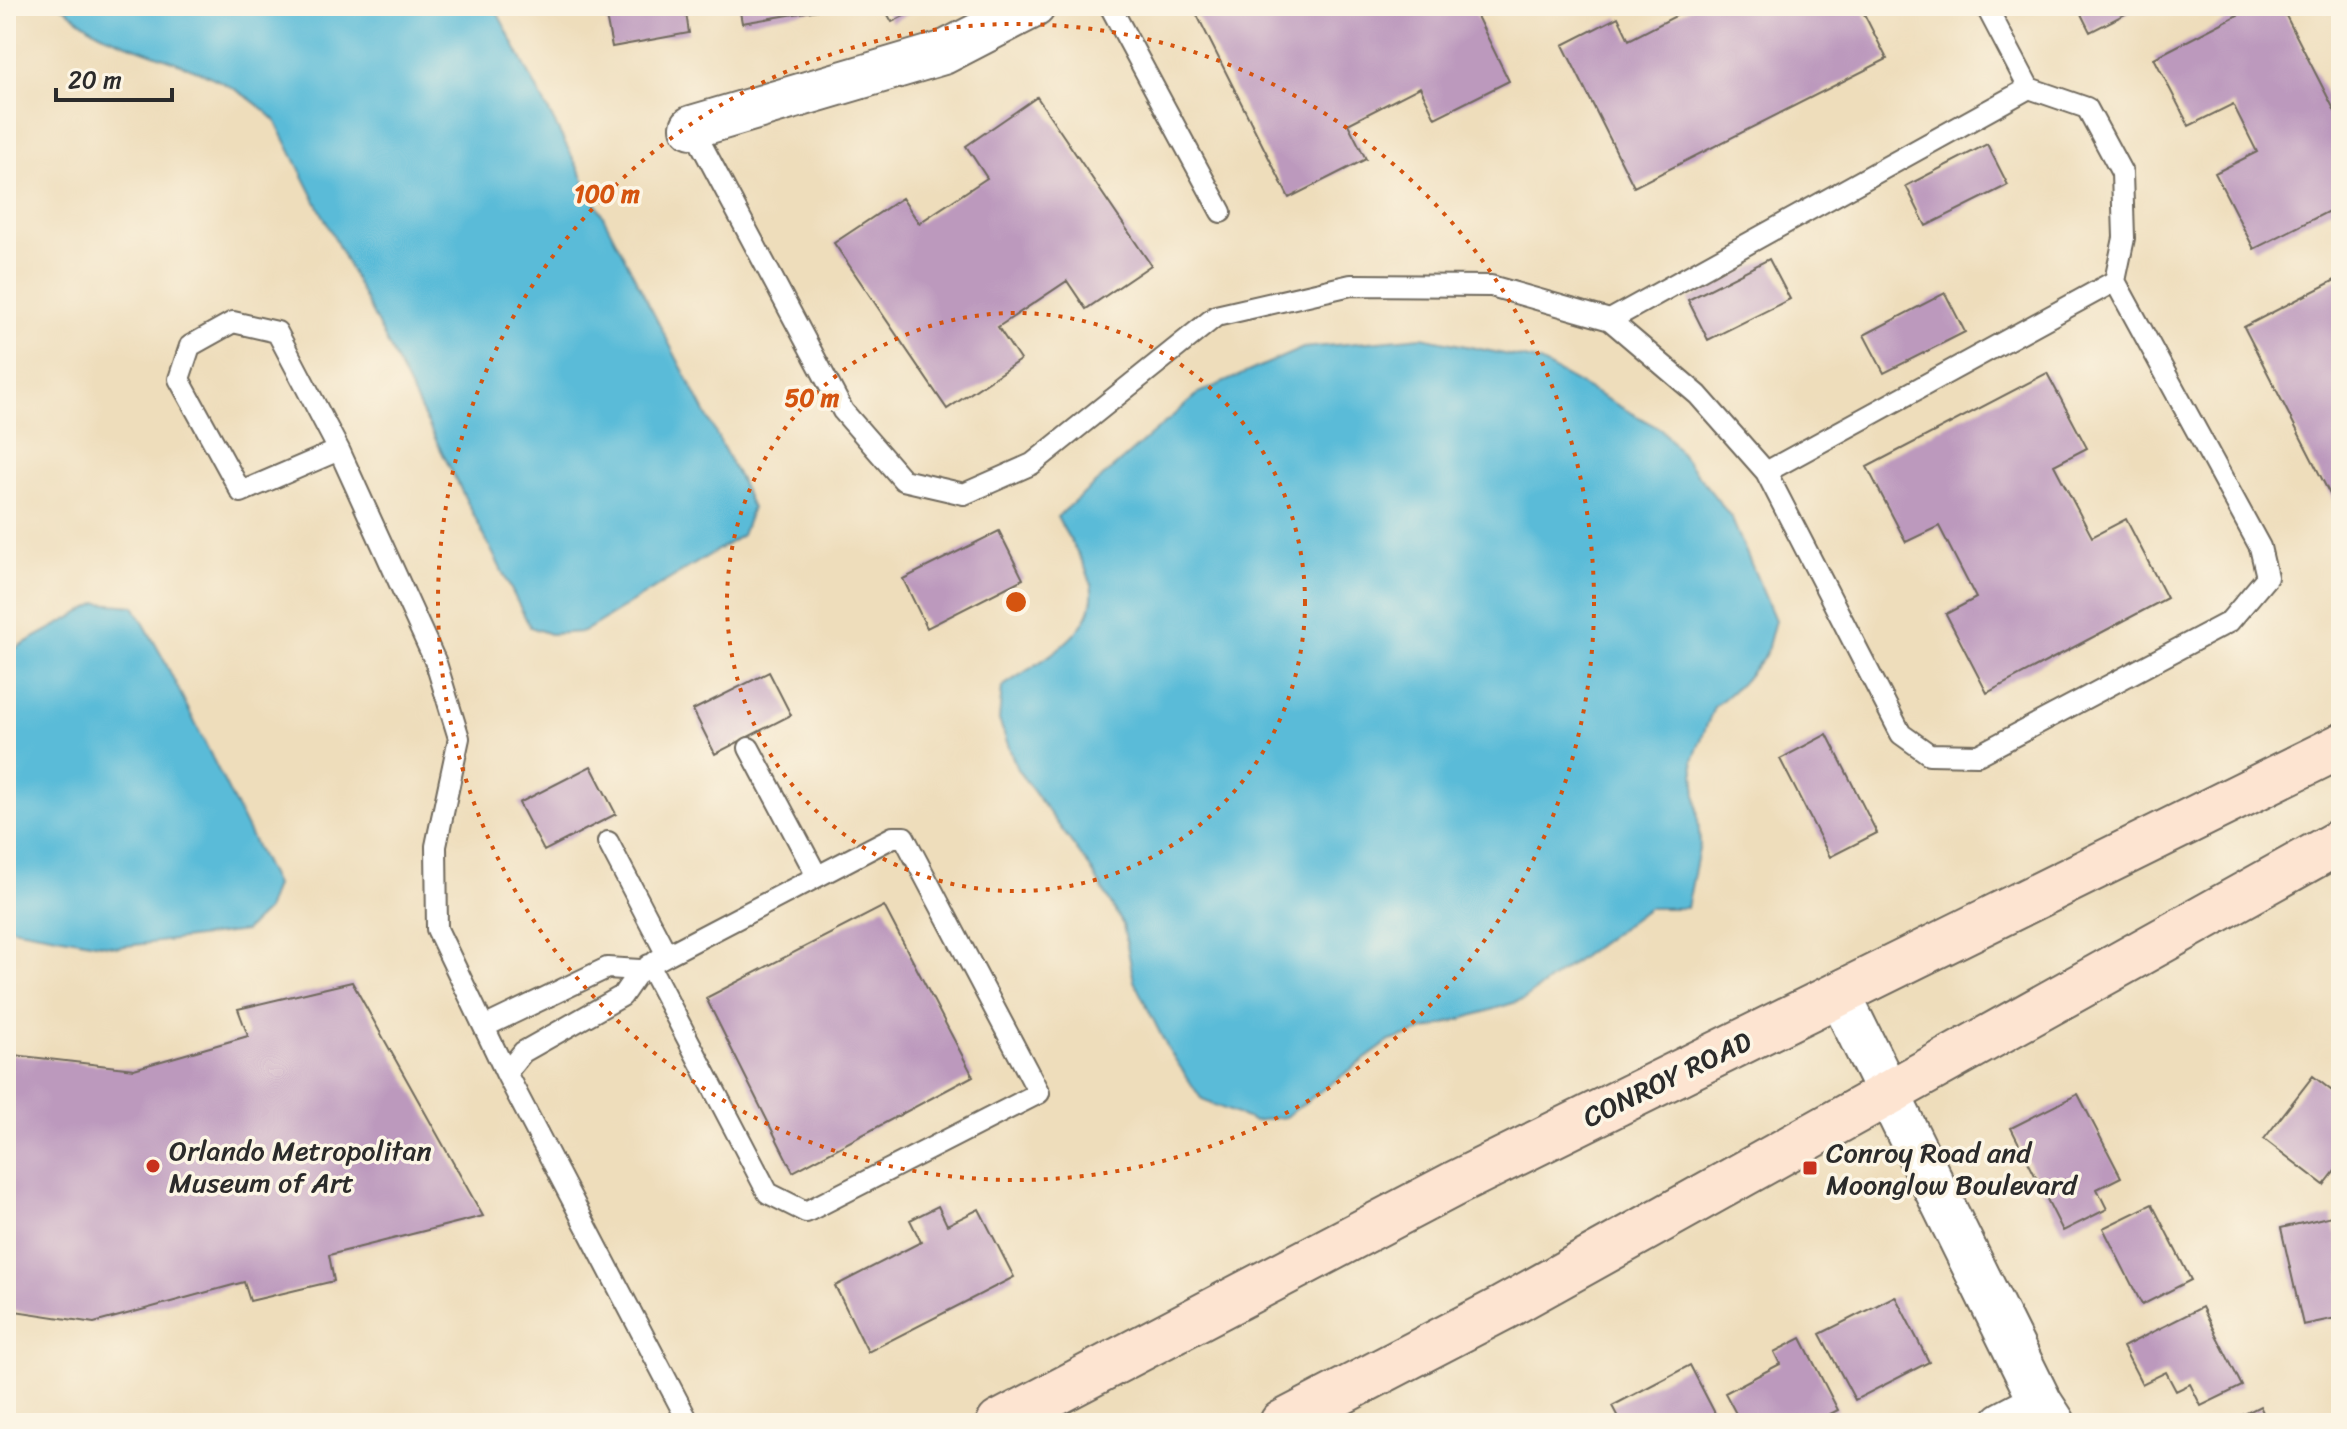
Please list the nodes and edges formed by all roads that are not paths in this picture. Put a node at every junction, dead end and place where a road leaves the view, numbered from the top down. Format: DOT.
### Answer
graph roads {
  1 [pos="1034,6"];
  2 [pos="1110,6"];
  3 [pos="1986,6"];
  4 [pos="2029,88"];
  5 [pos="692,127"];
  6 [pos="1221,212"];
  7 [pos="2115,281"];
  8 [pos="1610,320"];
  9 [pos="339,450"];
  10 [pos="1766,472"];
  11 [pos="2341,746"];
  12 [pos="749,748"];
  13 [pos="2341,841"];
  14 [pos="608,842"];
  15 [pos="817,876"];
  16 [pos="652,963"];
  17 [pos="1839,994"];
  18 [pos="484,1027"];
  19 [pos="506,1073"];
  20 [pos="1889,1092"];
  21 [pos="2048,1413"];
  22 [pos="689,1423"];
  23 [pos="999,1423"];
  24 [pos="1282,1423"];
  25 [pos="2003,1423"];
  1 -- 5 [label="street"];
  2 -- 6 [label="lane"];
  3 -- 4 [label="lane"];
  4 -- 7 [label="lane"];
  4 -- 8 [label="lane"];
  5 -- 8 [label="lane"];
  7 -- 10 [label="lane"];
  7 -- 10 [label="lane"];
  8 -- 10 [label="lane"];
  9 -- 9 [label="lane"];
  9 -- 18 [label="lane"];
  11 -- 17 [label="main road, CONROY ROAD"];
  12 -- 15 [label="lane"];
  13 -- 20 [label="main road"];
  14 -- 16 [label="lane"];
  15 -- 16 [label="lane"];
  15 -- 16 [label="lane"];
  16 -- 18 [label="lane"];
  16 -- 19 [label="lane"];
  17 -- 20 [label="street"];
  17 -- 23 [label="main road, CONROY ROAD"];
  18 -- 19 [label="lane"];
  19 -- 22 [label="lane"];
  20 -- 21 [label="street"];
  20 -- 24 [label="main road"];
  21 -- 25 [label="street"];
}
